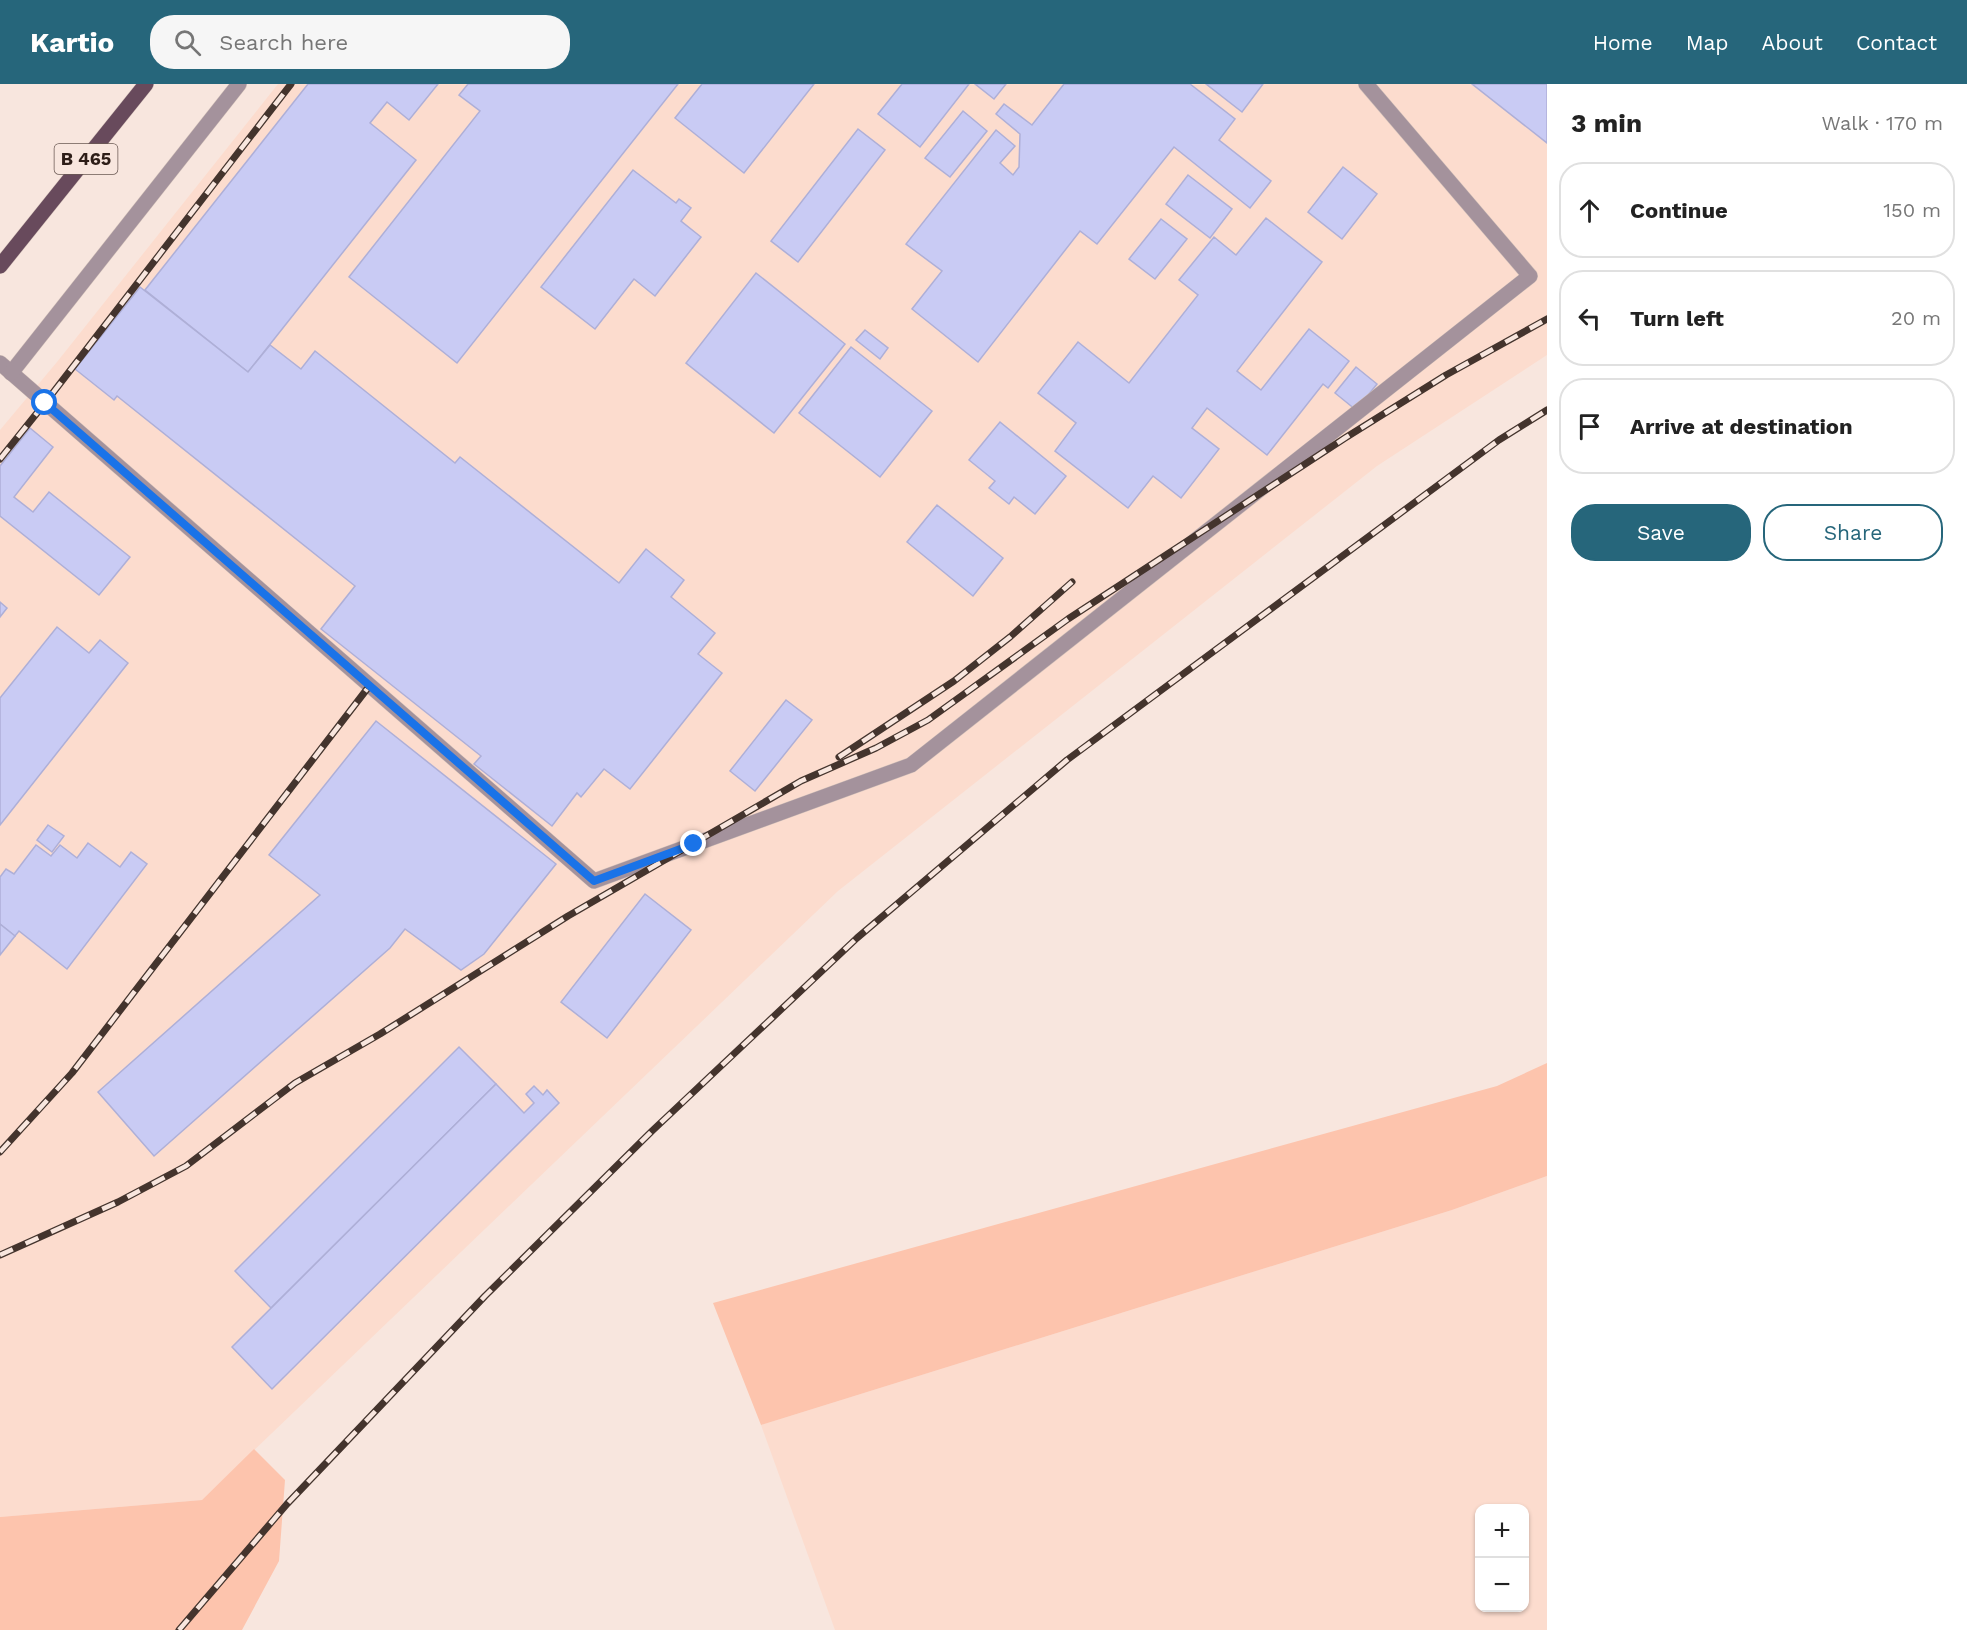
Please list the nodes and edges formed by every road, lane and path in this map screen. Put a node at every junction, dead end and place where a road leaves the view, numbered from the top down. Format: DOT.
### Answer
graph roads {
  1 [pos="146,84"];
  2 [pos="239,84"];
  3 [pos="1366,84"];
  4 [pos="0,266"];
  5 [pos="5,368"];
  1 -- 4 [label="main road, B 465"];
  2 -- 5 [label="lane"];
  3 -- 5 [label="lane"];
}
